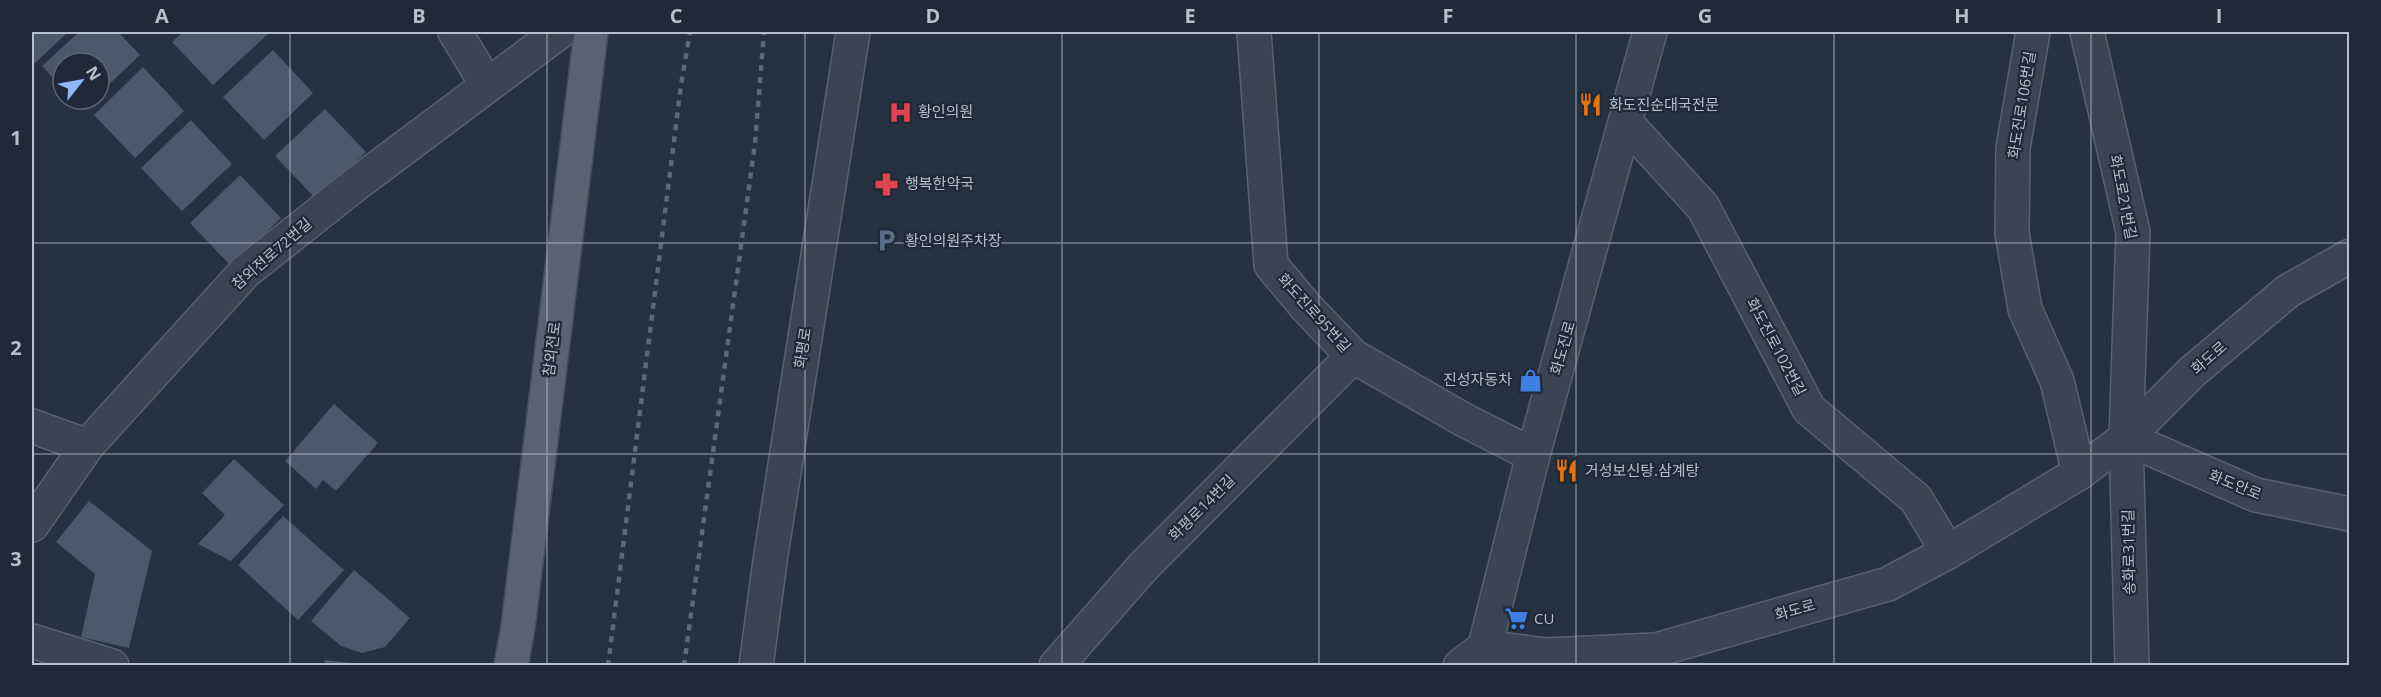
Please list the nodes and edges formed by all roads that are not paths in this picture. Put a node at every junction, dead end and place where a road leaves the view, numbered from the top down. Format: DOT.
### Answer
graph roads {
  1 [pos="455,32"];
  2 [pos="559,32"];
  3 [pos="591,32"];
  4 [pos="853,32"];
  5 [pos="1254,32"];
  6 [pos="1650,32"];
  7 [pos="2033,32"];
  8 [pos="2087,32"];
  9 [pos="487,85"];
  10 [pos="1626,123"];
  11 [pos="2349,256"];
  12 [pos="1353,356"];
  13 [pos="32,426"];
  14 [pos="2126,438"];
  15 [pos="87,446"];
  16 [pos="1533,455"];
  17 [pos="2079,473"];
  18 [pos="2349,514"];
  19 [pos="32,525"];
  20 [pos="1948,552"];
  21 [pos="32,641"];
  22 [pos="1475,659"];
  23 [pos="112,666"];
  24 [pos="511,666"];
  25 [pos="756,666"];
  26 [pos="1056,666"];
  27 [pos="2132,666"];
  1 -- 9 [label="street"];
  2 -- 9 [label="street, 참외전로72번길"];
  3 -- 24 [label="main road, 참외전로"];
  4 -- 25 [label="street, 화평로"];
  5 -- 12 [label="street, 화도진로95번길"];
  6 -- 10 [label="street, 화도진로"];
  7 -- 17 [label="street, 화도진로106번길"];
  8 -- 14 [label="street, 화도로21번길"];
  9 -- 15 [label="street, 참외전로72번길"];
  10 -- 16 [label="street, 화도진로"];
  10 -- 20 [label="street, 화도진로102번길"];
  11 -- 14 [label="street, 화도로"];
  12 -- 16 [label="street, 화도진로95번길"];
  12 -- 26 [label="street, 화평로14번길"];
  13 -- 15 [label="street"];
  14 -- 17 [label="street, 화도로"];
  14 -- 18 [label="street, 화도안로"];
  14 -- 27 [label="street, 송화로31번길"];
  15 -- 19 [label="street, 참외전로72번길"];
  16 -- 22 [label="street, 화도진로"];
  17 -- 20 [label="street, 화도로"];
  20 -- 22 [label="street, 화도로"];
  21 -- 23 [label="street"];
}
